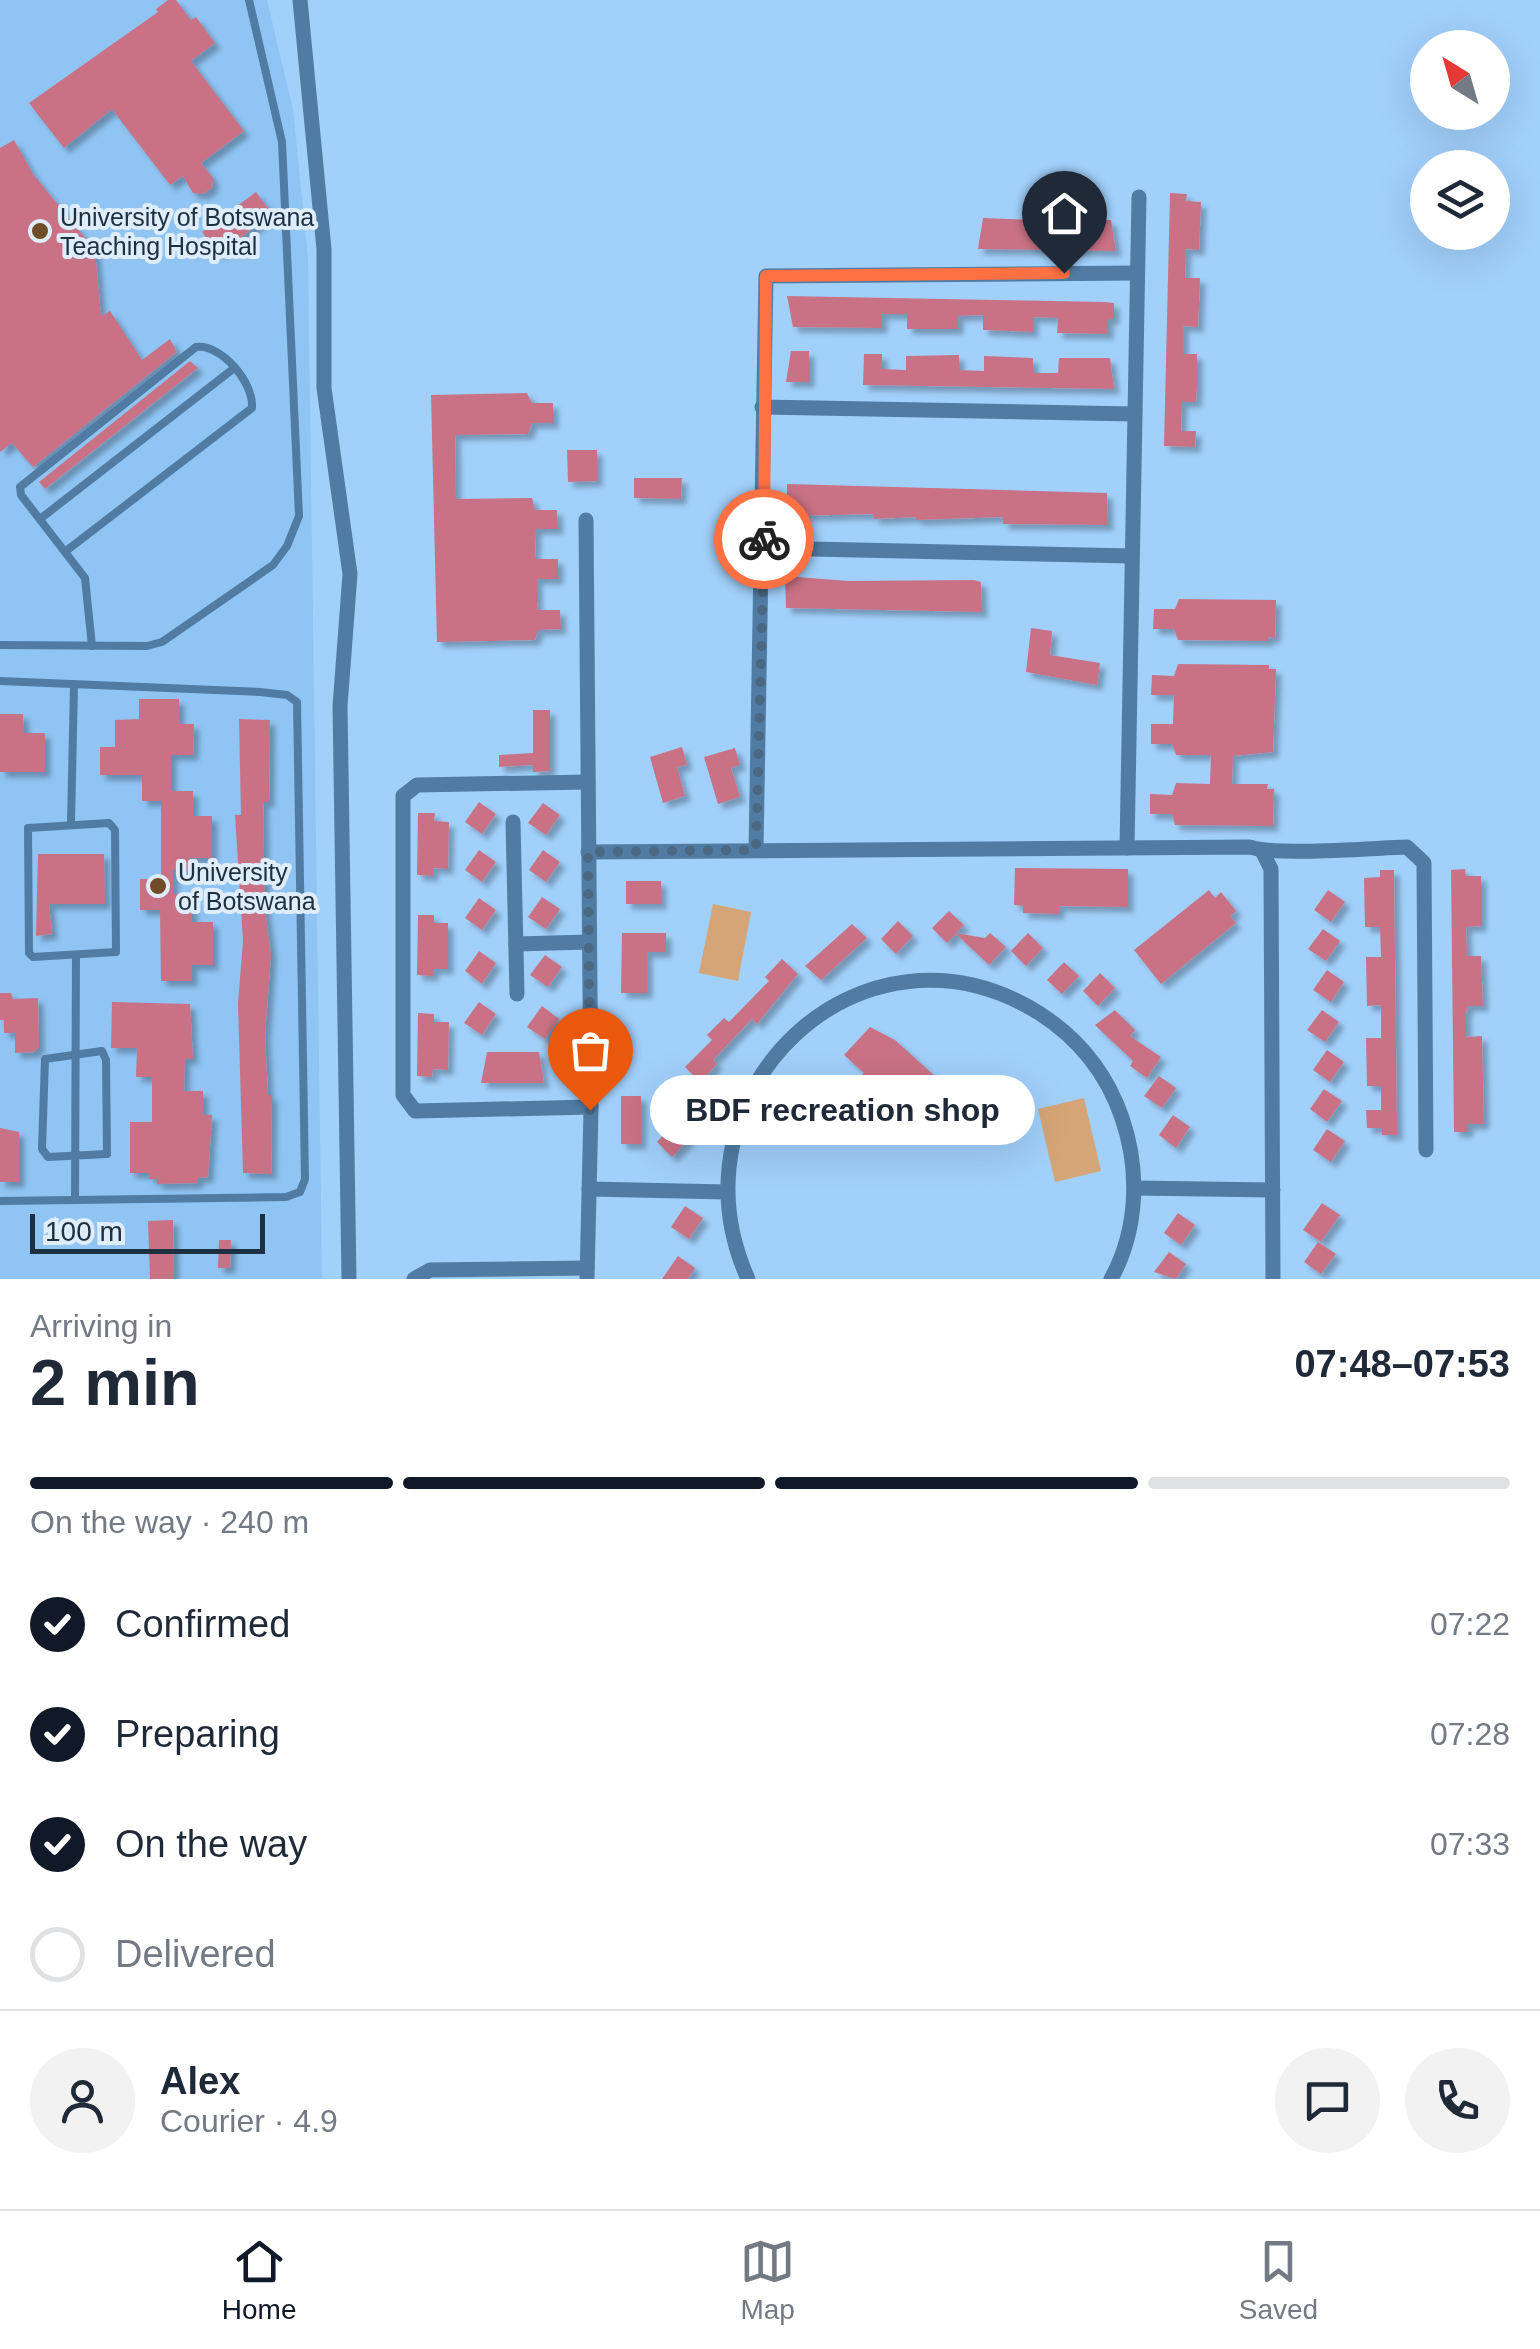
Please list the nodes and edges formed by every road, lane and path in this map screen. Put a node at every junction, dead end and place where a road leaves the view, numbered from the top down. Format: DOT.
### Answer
graph roads {
  1 [pos="249,0"];
  2 [pos="300,0"];
  3 [pos="1138,197"];
  4 [pos="1137,273"];
  5 [pos="234,369"];
  6 [pos="762,407"];
  7 [pos="1134,414"];
  8 [pos="40,519"];
  9 [pos="586,520"];
  10 [pos="764,548"];
  11 [pos="66,551"];
  12 [pos="1132,556"];
  13 [pos="0,645"];
  14 [pos="92,646"];
  15 [pos="0,682"];
  16 [pos="74,685"];
  17 [pos="588,782"];
  18 [pos="513,822"];
  19 [pos="71,824"];
  20 [pos="1127,848"];
  21 [pos="756,850"];
  22 [pos="588,852"];
  23 [pos="1263,853"];
  24 [pos="589,942"];
  25 [pos="516,944"];
  26 [pos="76,957"];
  27 [pos="516,994"];
  28 [pos="76,1053"];
  29 [pos="590,1107"];
  30 [pos="1426,1150"];
  31 [pos="75,1159"];
  32 [pos="1135,1188"];
  33 [pos="589,1189"];
  34 [pos="1273,1190"];
  35 [pos="726,1192"];
  36 [pos="75,1200"];
  37 [pos="0,1201"];
  38 [pos="587,1274"];
  39 [pos="349,1279"];
  40 [pos="414,1279"];
  41 [pos="748,1279"];
  42 [pos="1111,1279"];
  43 [pos="1273,1279"];
  1 -- 14 [label="lane"];
  2 -- 39 [label="street"];
  3 -- 4 [label="street"];
  4 -- 6 [label="street"];
  4 -- 7 [label="street"];
  5 -- 8 [label="lane"];
  5 -- 8 [label="lane"];
  5 -- 11 [label="lane"];
  6 -- 7 [label="street"];
  6 -- 10 [label="street"];
  7 -- 12 [label="street"];
  8 -- 11 [label="lane"];
  9 -- 17 [label="street"];
  10 -- 12 [label="street"];
  10 -- 21 [label="street"];
  11 -- 14 [label="lane"];
  12 -- 20 [label="street"];
  13 -- 14 [label="lane"];
  15 -- 16 [label="lane"];
  16 -- 19 [label="lane"];
  16 -- 36 [label="lane"];
  17 -- 22 [label="street"];
  17 -- 29 [label="street"];
  18 -- 25 [label="street"];
  19 -- 26 [label="lane"];
  19 -- 26 [label="lane"];
  20 -- 21 [label="street"];
  20 -- 23 [label="street"];
  21 -- 22 [label="street"];
  22 -- 24 [label="street"];
  23 -- 30 [label="street"];
  23 -- 34 [label="street"];
  24 -- 25 [label="street"];
  24 -- 29 [label="street"];
  25 -- 27 [label="street"];
  26 -- 28 [label="lane"];
  28 -- 31 [label="lane"];
  28 -- 31 [label="lane"];
  28 -- 31 [label="lane"];
  29 -- 33 [label="street"];
  31 -- 36 [label="lane"];
  32 -- 34 [label="street"];
  32 -- 35 [label="street"];
  32 -- 42 [label="street"];
  33 -- 35 [label="street"];
  33 -- 38 [label="street"];
  34 -- 43 [label="street"];
  35 -- 41 [label="street"];
  36 -- 37 [label="lane"];
  38 -- 40 [label="street"];
}
